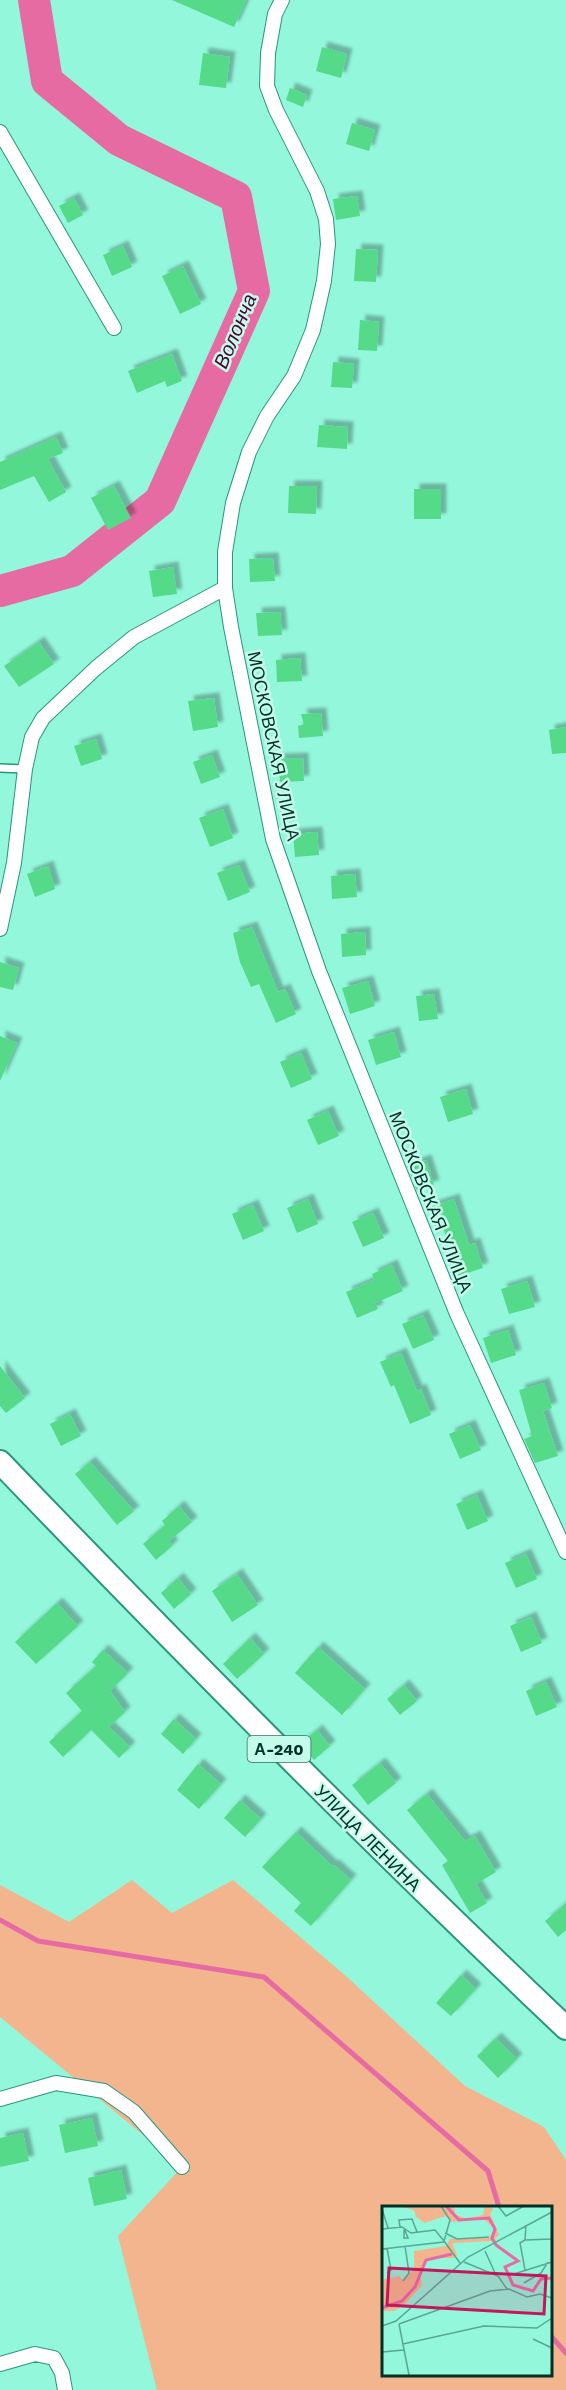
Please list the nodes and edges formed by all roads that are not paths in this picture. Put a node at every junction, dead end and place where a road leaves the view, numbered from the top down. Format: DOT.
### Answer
graph roads {
  1 [pos="282,0"];
  2 [pos="0,132"];
  3 [pos="114,328"];
  4 [pos="225,588"];
  5 [pos="0,768"];
  6 [pos="25,769"];
  7 [pos="0,929"];
  8 [pos="0,1462"];
  9 [pos="566,1552"];
  10 [pos="566,2028"];
  11 [pos="0,2099"];
  12 [pos="182,2167"];
  13 [pos="0,2364"];
  14 [pos="65,2390"];
  1 -- 4 [label="street, МОСКОВСКАЯ УЛИЦА"];
  2 -- 3 [label="street"];
  4 -- 6 [label="street"];
  4 -- 9 [label="street, МОСКОВСКАЯ УЛИЦА"];
  5 -- 6 [label="lane"];
  6 -- 7 [label="street"];
  8 -- 10 [label="main road, УЛИЦА ЛЕНИНА / А-240"];
  11 -- 12 [label="street"];
  13 -- 14 [label="street"];
}
